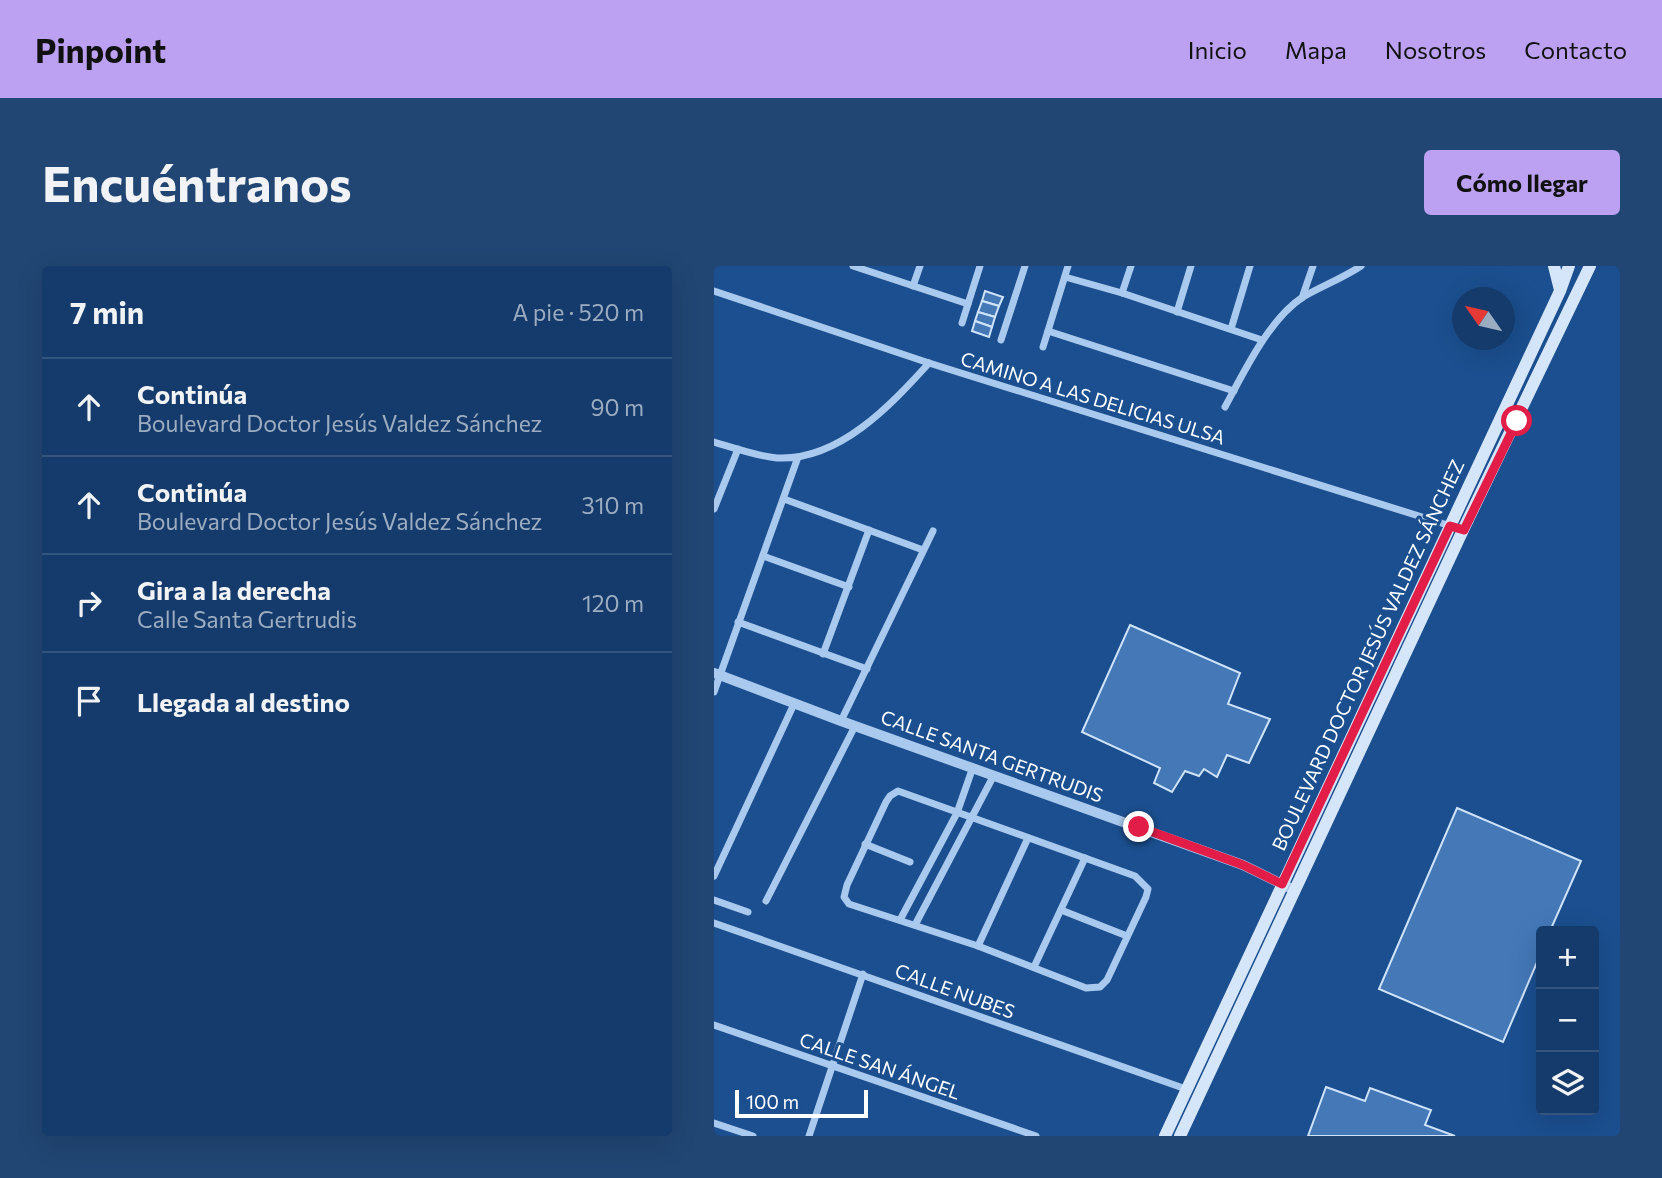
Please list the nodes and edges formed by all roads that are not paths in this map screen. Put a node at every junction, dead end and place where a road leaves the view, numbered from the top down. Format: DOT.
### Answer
graph roads {
  1 [pos="853,266"];
  2 [pos="920,266"];
  3 [pos="980,266"];
  4 [pos="1025,266"];
  5 [pos="1068,266"];
  6 [pos="1131,266"];
  7 [pos="1191,266"];
  8 [pos="1250,266"];
  9 [pos="1312,266"];
  10 [pos="1554,266"];
  11 [pos="1569,266"];
  12 [pos="1580,266"];
  13 [pos="1590,266"];
  14 [pos="1357,267"];
  15 [pos="1065,277"];
  16 [pos="913,286"];
  17 [pos="714,291"];
  18 [pos="1560,291"];
  19 [pos="1122,293"];
  20 [pos="1302,298"];
  21 [pos="968,304"];
  22 [pos="1177,312"];
  23 [pos="1564,318"];
  24 [pos="962,323"];
  25 [pos="1231,329"];
  26 [pos="1048,331"];
  27 [pos="1001,340"];
  28 [pos="1262,340"];
  29 [pos="1043,347"];
  30 [pos="929,363"];
  31 [pos="1234,391"];
  32 [pos="1226,407"];
  33 [pos="714,442"];
  34 [pos="738,449"];
  35 [pos="798,457"];
  36 [pos="716,498"];
  37 [pos="784,499"];
  38 [pos="714,509"];
  39 [pos="1450,526"];
  40 [pos="869,530"];
  41 [pos="1464,530"];
  42 [pos="933,531"];
  43 [pos="923,550"];
  44 [pos="763,556"];
  45 [pos="849,587"];
  46 [pos="738,622"];
  47 [pos="823,654"];
  48 [pos="867,669"];
  49 [pos="717,674"];
  50 [pos="714,692"];
  51 [pos="794,704"];
  52 [pos="841,722"];
  53 [pos="855,726"];
  54 [pos="973,767"];
  55 [pos="994,775"];
  56 [pos="957,813"];
  57 [pos="971,818"];
  58 [pos="1028,838"];
  59 [pos="865,844"];
  60 [pos="1085,858"];
  61 [pos="910,862"];
  62 [pos="714,876"];
  63 [pos="1282,884"];
  64 [pos="1296,891"];
  65 [pos="714,900"];
  66 [pos="766,901"];
  67 [pos="1061,910"];
  68 [pos="748,912"];
  69 [pos="900,920"];
  70 [pos="714,923"];
  71 [pos="915,925"];
  72 [pos="1127,936"];
  73 [pos="978,946"];
  74 [pos="1034,967"];
  75 [pos="863,975"];
  76 [pos="714,1025"];
  77 [pos="833,1066"];
  78 [pos="1186,1090"];
  79 [pos="714,1123"];
  80 [pos="753,1136"];
  81 [pos="809,1136"];
  82 [pos="1037,1136"];
  83 [pos="1165,1136"];
  84 [pos="1180,1136"];
  1 -- 16 [label="street"];
  2 -- 16 [label="street"];
  3 -- 21 [label="street"];
  4 -- 27 [label="street"];
  5 -- 15 [label="street"];
  6 -- 19 [label="street"];
  7 -- 22 [label="street"];
  8 -- 25 [label="street"];
  9 -- 20 [label="street"];
  10 -- 18 [label="main road"];
  11 -- 18 [label="main road, BOULEVARD DOCTOR JESÚS VALDEZ SÁNCHEZ"];
  12 -- 23 [label="main road"];
  13 -- 23 [label="main road, BOULEVARD DOCTOR JESÚS VALDEZ SÁNCHEZ"];
  14 -- 20 [label="street"];
  15 -- 19 [label="street"];
  15 -- 26 [label="street"];
  16 -- 21 [label="street"];
  17 -- 30 [label="street, CAMINO A LAS DELICIAS ULSA"];
  18 -- 39 [label="main road, BOULEVARD DOCTOR JESÚS VALDEZ SÁNCHEZ"];
  19 -- 22 [label="street"];
  20 -- 28 [label="street"];
  21 -- 24 [label="street"];
  22 -- 25 [label="street"];
  23 -- 41 [label="main road, BOULEVARD DOCTOR JESÚS VALDEZ SÁNCHEZ"];
  25 -- 28 [label="street"];
  26 -- 29 [label="street"];
  26 -- 31 [label="street"];
  28 -- 31 [label="street"];
  30 -- 35 [label="street"];
  30 -- 39 [label="street, CAMINO A LAS DELICIAS ULSA"];
  31 -- 32 [label="street"];
  33 -- 34 [label="street"];
  34 -- 35 [label="street"];
  34 -- 36 [label="street"];
  35 -- 37 [label="street"];
  36 -- 38 [label="street"];
  37 -- 40 [label="street"];
  37 -- 44 [label="street"];
  39 -- 41 [label="street, CAMINO A LAS DELICIAS ULSA"];
  39 -- 63 [label="main road, BOULEVARD DOCTOR JESÚS VALDEZ SÁNCHEZ"];
  40 -- 43 [label="street"];
  40 -- 45 [label="street"];
  41 -- 64 [label="main road, BOULEVARD DOCTOR JESÚS VALDEZ SÁNCHEZ"];
  42 -- 43 [label="street"];
  43 -- 48 [label="street"];
  44 -- 45 [label="street"];
  44 -- 46 [label="street"];
  45 -- 47 [label="street"];
  46 -- 47 [label="street"];
  46 -- 49 [label="street"];
  47 -- 48 [label="street"];
  48 -- 52 [label="street"];
  49 -- 50 [label="street"];
  49 -- 51 [label="street, CALLE SANTA GERTRUDIS"];
  51 -- 52 [label="street, CALLE SANTA GERTRUDIS"];
  51 -- 62 [label="street"];
  52 -- 53 [label="street, CALLE SANTA GERTRUDIS"];
  53 -- 54 [label="street, CALLE SANTA GERTRUDIS"];
  53 -- 66 [label="street"];
  54 -- 55 [label="street, CALLE SANTA GERTRUDIS"];
  54 -- 56 [label="street"];
  55 -- 57 [label="street"];
  55 -- 63 [label="street, CALLE SANTA GERTRUDIS"];
  56 -- 57 [label="street"];
  56 -- 59 [label="street"];
  56 -- 69 [label="street"];
  57 -- 58 [label="street"];
  57 -- 71 [label="street"];
  58 -- 60 [label="street"];
  58 -- 73 [label="street"];
  59 -- 61 [label="street"];
  59 -- 69 [label="street"];
  60 -- 67 [label="street"];
  60 -- 72 [label="street"];
  63 -- 64 [label="street, CALLE SANTA GERTRUDIS"];
  63 -- 78 [label="main road, BOULEVARD DOCTOR JESÚS VALDEZ SÁNCHEZ"];
  64 -- 84 [label="main road, BOULEVARD DOCTOR JESÚS VALDEZ SÁNCHEZ"];
  65 -- 68 [label="street"];
  67 -- 72 [label="street"];
  67 -- 74 [label="street"];
  69 -- 71 [label="street"];
  70 -- 75 [label="street, CALLE NUBES"];
  71 -- 73 [label="street"];
  72 -- 74 [label="street"];
  73 -- 74 [label="street"];
  75 -- 77 [label="street"];
  75 -- 78 [label="street, CALLE NUBES"];
  76 -- 77 [label="street, CALLE SAN ÁNGEL"];
  77 -- 81 [label="street"];
  77 -- 82 [label="street, CALLE SAN ÁNGEL"];
  78 -- 83 [label="main road, BOULEVARD DOCTOR JESÚS VALDEZ SÁNCHEZ"];
  79 -- 80 [label="street"];
}
